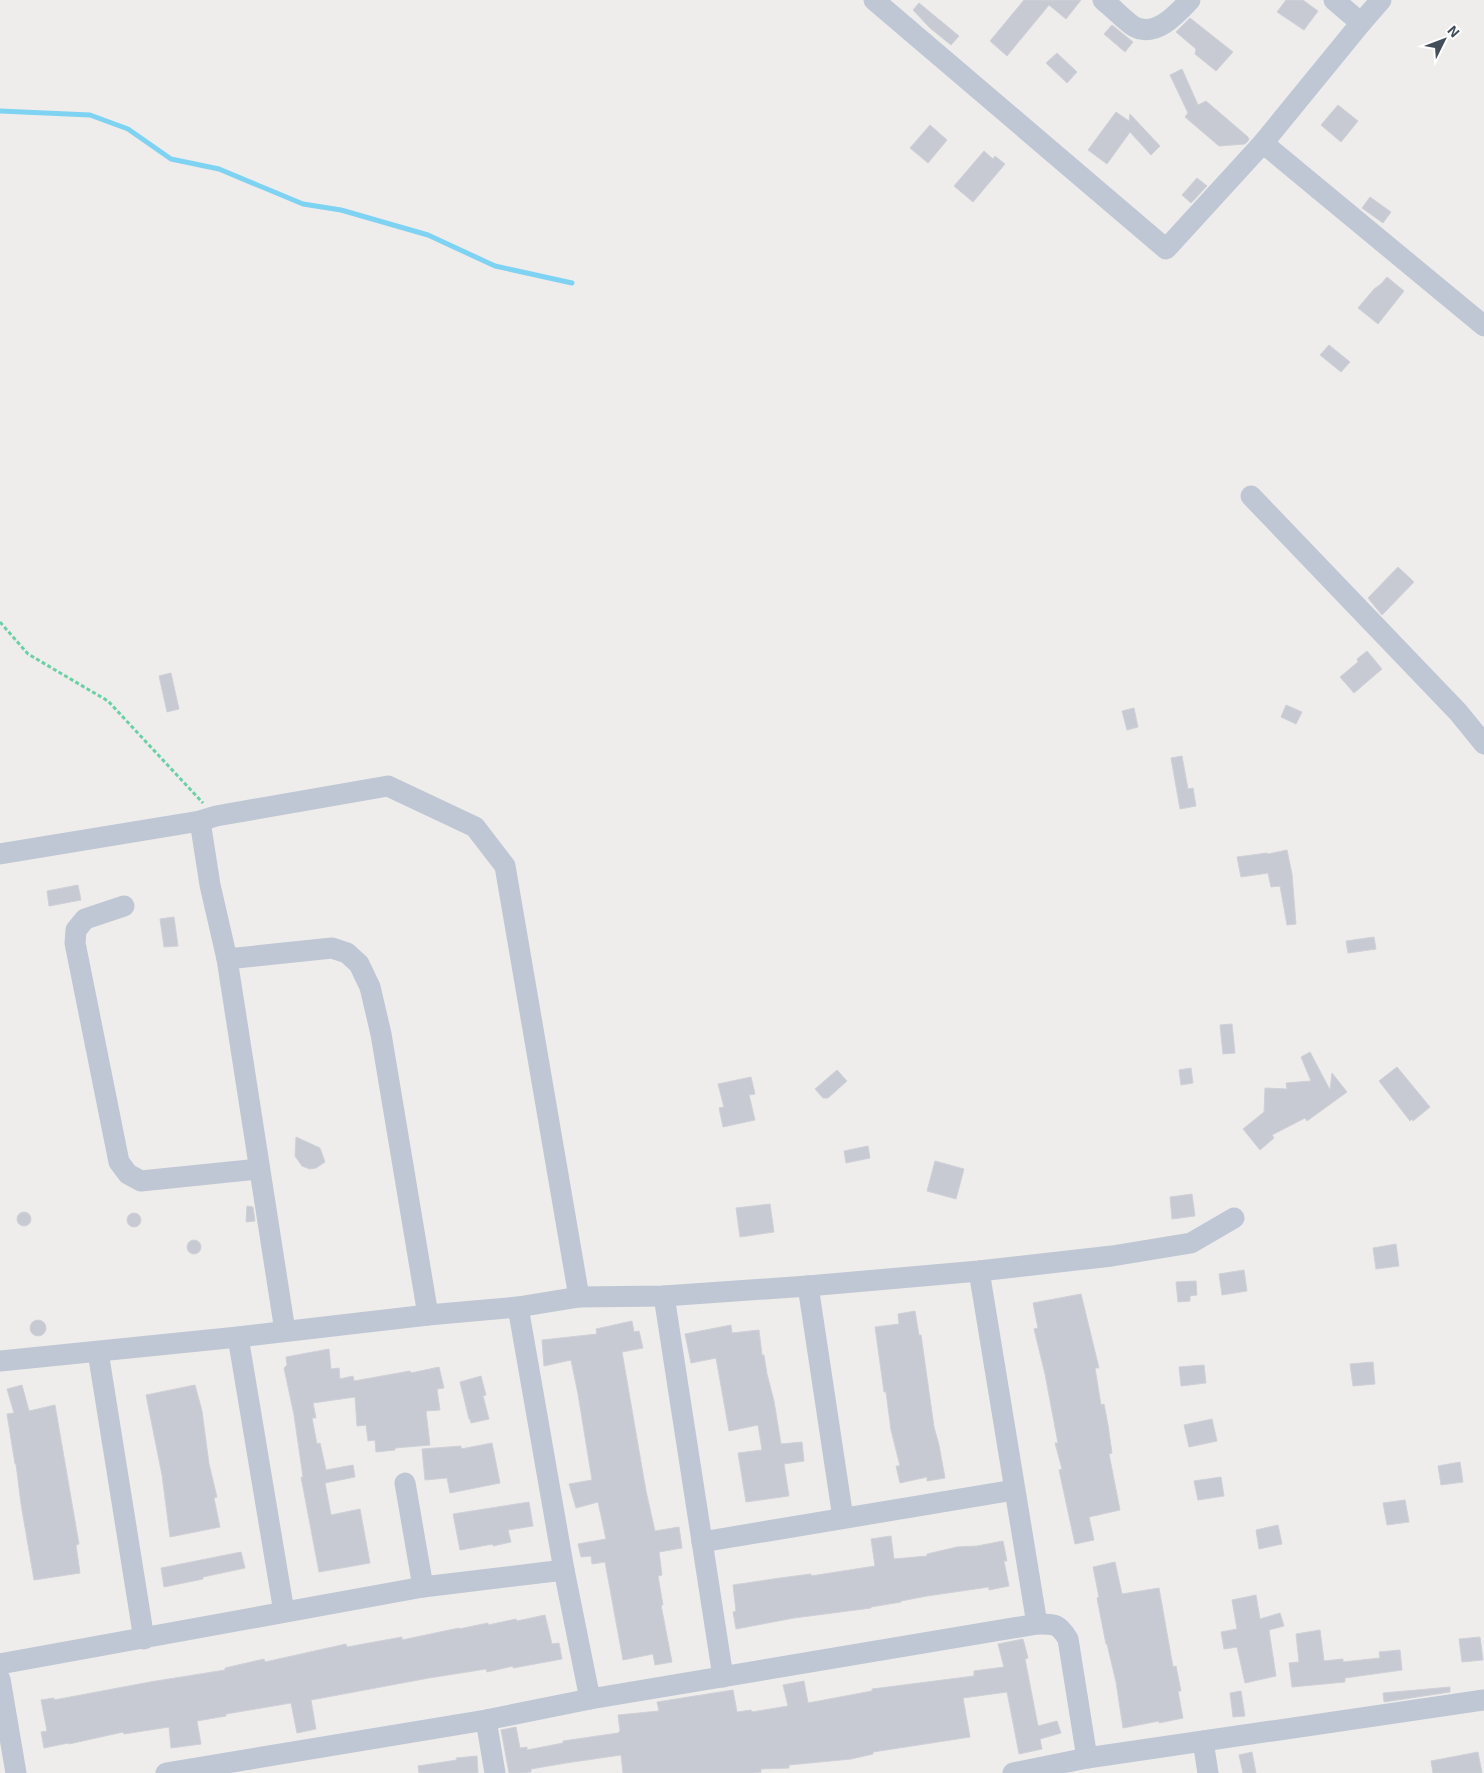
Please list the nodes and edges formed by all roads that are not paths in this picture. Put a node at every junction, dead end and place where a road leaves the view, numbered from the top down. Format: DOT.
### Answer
graph roads {
  1 [pos="874,0"];
  2 [pos="1103,0"];
  3 [pos="1190,0"];
  4 [pos="1334,0"];
  5 [pos="1381,0"];
  6 [pos="1361,23"];
  7 [pos="1263,143"];
  8 [pos="1484,326"];
  9 [pos="1251,496"];
  10 [pos="1484,744"];
  11 [pos="208,818"];
  12 [pos="0,854"];
  13 [pos="124,906"];
  14 [pos="227,960"];
  15 [pos="260,1169"];
  16 [pos="1234,1218"];
  17 [pos="979,1271"];
  18 [pos="808,1286"];
  19 [pos="664,1296"];
  20 [pos="579,1298"];
  21 [pos="518,1307"];
  22 [pos="428,1315"];
  23 [pos="286,1331"];
  24 [pos="238,1337"];
  25 [pos="98,1352"];
  26 [pos="1,1356"];
  27 [pos="405,1483"];
  28 [pos="1014,1490"];
  29 [pos="843,1518"];
  30 [pos="702,1542"];
  31 [pos="564,1570"];
  32 [pos="423,1587"];
  33 [pos="284,1612"];
  34 [pos="1037,1624"];
  35 [pos="144,1639"];
  36 [pos="0,1664"];
  37 [pos="723,1676"];
  38 [pos="0,1679"];
  39 [pos="590,1699"];
  40 [pos="1484,1700"];
  41 [pos="486,1720"];
  42 [pos="1203,1742"];
  43 [pos="1087,1758"];
  44 [pos="16,1773"];
  45 [pos="166,1773"];
  46 [pos="494,1773"];
  47 [pos="1013,1773"];
  48 [pos="1208,1773"];
  1 -- 7 [label="street"];
  2 -- 3 [label="street"];
  4 -- 6 [label="street"];
  5 -- 6 [label="street"];
  6 -- 7 [label="street"];
  7 -- 8 [label="street"];
  9 -- 10 [label="street"];
  11 -- 12 [label="street"];
  11 -- 14 [label="street"];
  11 -- 20 [label="street"];
  13 -- 15 [label="street"];
  14 -- 15 [label="street"];
  14 -- 22 [label="street"];
  15 -- 23 [label="street"];
  16 -- 17 [label="street"];
  17 -- 18 [label="street"];
  17 -- 28 [label="street"];
  18 -- 19 [label="street"];
  18 -- 29 [label="street"];
  19 -- 20 [label="street"];
  19 -- 30 [label="street"];
  20 -- 21 [label="street"];
  21 -- 22 [label="street"];
  21 -- 31 [label="street"];
  22 -- 23 [label="street"];
  23 -- 24 [label="street"];
  24 -- 25 [label="street"];
  24 -- 33 [label="street"];
  25 -- 26 [label="street"];
  25 -- 35 [label="street"];
  27 -- 32 [label="street"];
  28 -- 29 [label="street"];
  28 -- 34 [label="street"];
  29 -- 30 [label="street"];
  30 -- 37 [label="street"];
  31 -- 32 [label="street"];
  31 -- 39 [label="street"];
  32 -- 33 [label="street"];
  33 -- 35 [label="street"];
  34 -- 37 [label="street"];
  34 -- 43 [label="street"];
  35 -- 36 [label="street"];
  37 -- 39 [label="street"];
  38 -- 44 [label="street"];
  39 -- 41 [label="street"];
  40 -- 42 [label="street"];
  41 -- 45 [label="street"];
  41 -- 46 [label="street"];
  42 -- 43 [label="street"];
  42 -- 48 [label="street"];
  43 -- 47 [label="street"];
}
